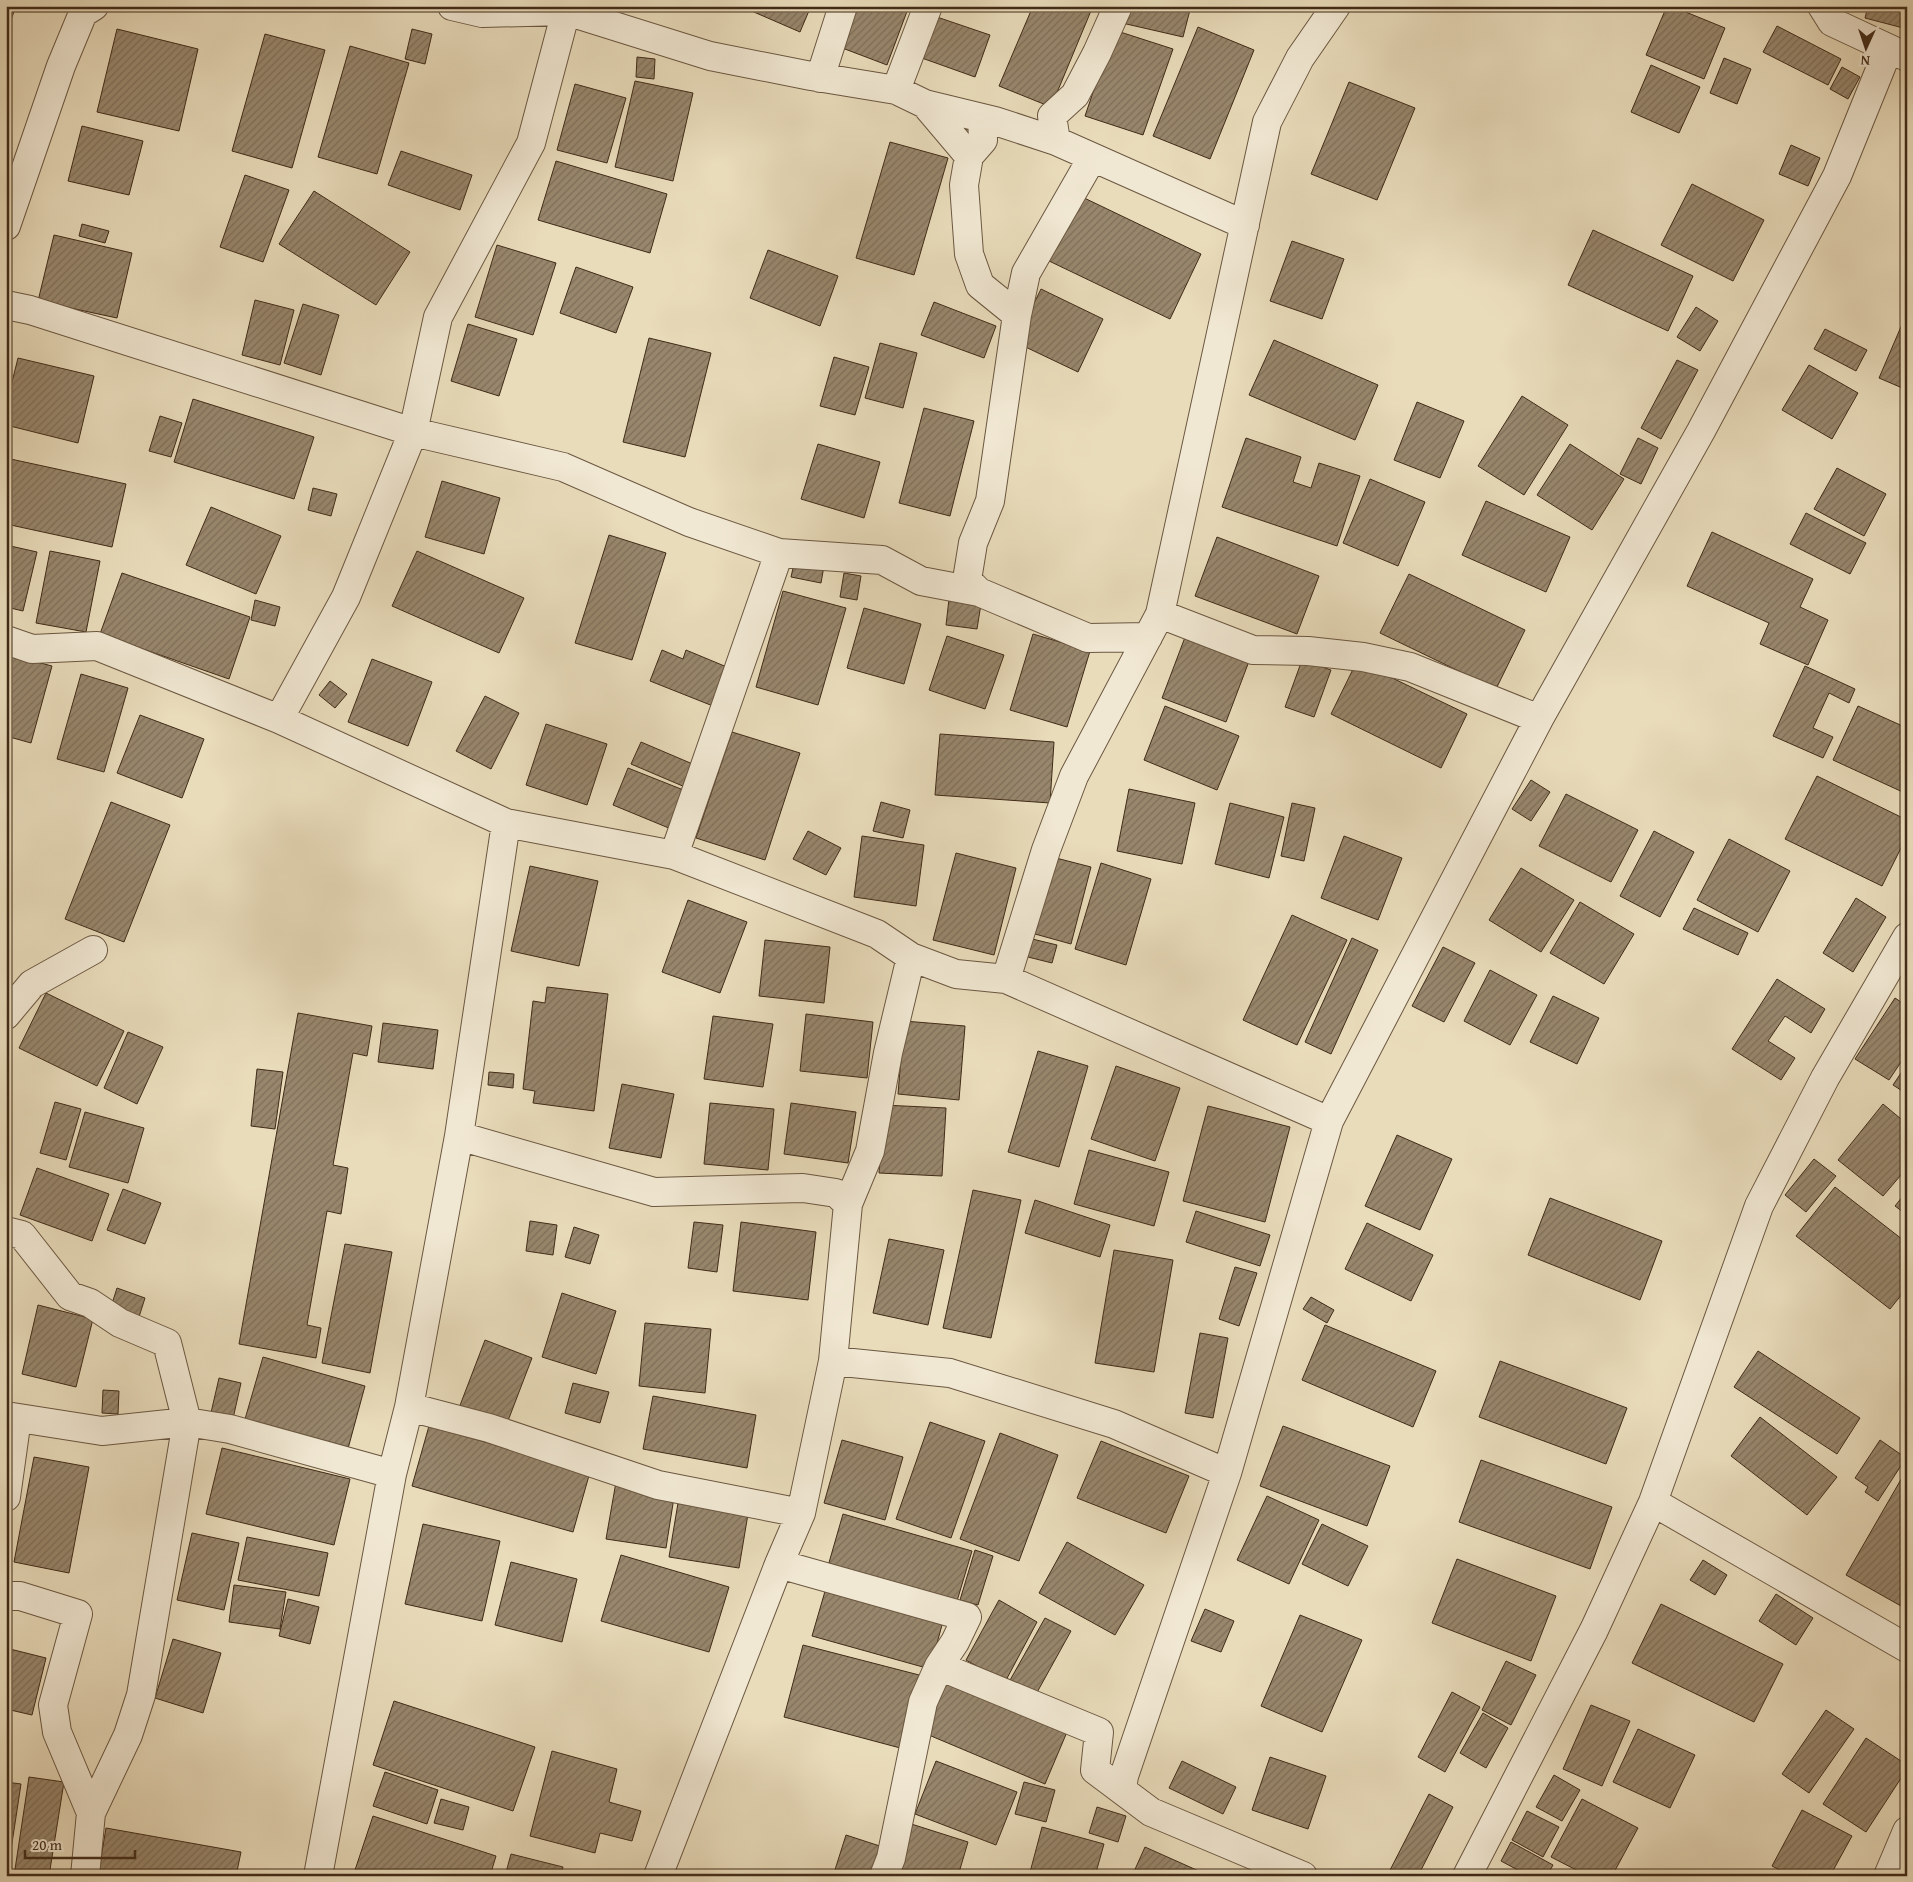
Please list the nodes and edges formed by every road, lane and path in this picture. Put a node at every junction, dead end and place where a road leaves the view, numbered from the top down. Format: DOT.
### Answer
graph roads {
  1 [pos="94,6"];
  2 [pos="452,6"];
  3 [pos="843,6"];
  4 [pos="928,6"];
  5 [pos="1118,6"];
  6 [pos="1336,6"];
  7 [pos="1822,6"];
  8 [pos="567,9"];
  9 [pos="1897,54"];
  10 [pos="820,78"];
  11 [pos="896,90"];
  12 [pos="925,104"];
  13 [pos="982,118"];
  14 [pos="1056,141"];
  15 [pos="969,156"];
  16 [pos="1092,158"];
  17 [pos="1245,225"];
  18 [pos="6,226"];
  19 [pos="6,305"];
  20 [pos="1018,315"];
  21 [pos="413,432"];
  22 [pos="779,553"];
  23 [pos="979,592"];
  24 [pos="1154,626"];
  25 [pos="6,640"];
  26 [pos="279,719"];
  27 [pos="1539,719"];
  28 [pos="506,823"];
  29 [pos="674,855"];
  30 [pos="1907,937"];
  31 [pos="93,950"];
  32 [pos="910,958"];
  33 [pos="1006,980"];
  34 [pos="6,1015"];
  35 [pos="1329,1121"];
  36 [pos="458,1136"];
  37 [pos="848,1204"];
  38 [pos="6,1231"];
  39 [pos="833,1361"];
  40 [pos="409,1407"];
  41 [pos="12,1417"];
  42 [pos="187,1422"];
  43 [pos="1228,1473"];
  44 [pos="392,1474"];
  45 [pos="6,1497"];
  46 [pos="1654,1502"];
  47 [pos="802,1513"];
  48 [pos="780,1564"];
  49 [pos="6,1596"];
  50 [pos="6,1608"];
  51 [pos="78,1614"];
  52 [pos="1907,1648"];
  53 [pos="939,1666"];
  54 [pos="1100,1732"];
  55 [pos="1137,1737"];
  56 [pos="1122,1789"];
  57 [pos="91,1813"];
  58 [pos="1907,1831"];
  59 [pos="85,1876"];
  60 [pos="318,1876"];
  61 [pos="658,1876"];
  62 [pos="884,1876"];
  63 [pos="1303,1876"];
  64 [pos="1467,1876"];
  65 [pos="1888,1876"];
  1 -- 18 [label="street"];
  2 -- 8 [label="street"];
  3 -- 10 [label="street"];
  4 -- 11 [label="street"];
  5 -- 14 [label="street"];
  6 -- 17 [label="street"];
  7 -- 9 [label="street"];
  8 -- 10 [label="street"];
  8 -- 21 [label="street"];
  9 -- 27 [label="street"];
  10 -- 11 [label="street"];
  11 -- 12 [label="street"];
  12 -- 13 [label="street"];
  12 -- 15 [label="street"];
  13 -- 14 [label="street"];
  13 -- 15 [label="street"];
  14 -- 16 [label="street"];
  15 -- 20 [label="street"];
  16 -- 17 [label="street"];
  16 -- 20 [label="street"];
  17 -- 24 [label="street"];
  19 -- 21 [label="street"];
  20 -- 23 [label="street"];
  21 -- 22 [label="street"];
  21 -- 26 [label="street"];
  22 -- 23 [label="street"];
  22 -- 29 [label="street"];
  23 -- 24 [label="street"];
  24 -- 27 [label="street"];
  24 -- 33 [label="street"];
  25 -- 26 [label="street"];
  26 -- 28 [label="street"];
  27 -- 35 [label="street"];
  28 -- 29 [label="street"];
  28 -- 36 [label="street"];
  29 -- 32 [label="street"];
  30 -- 46 [label="street"];
  31 -- 34 [label="street"];
  32 -- 33 [label="street"];
  32 -- 37 [label="street"];
  33 -- 35 [label="street"];
  35 -- 43 [label="street"];
  36 -- 37 [label="street"];
  36 -- 40 [label="street"];
  37 -- 39 [label="street"];
  38 -- 42 [label="street"];
  39 -- 43 [label="street"];
  39 -- 47 [label="street"];
  40 -- 44 [label="street"];
  40 -- 47 [label="street"];
  41 -- 42 [label="street"];
  41 -- 45 [label="street"];
  42 -- 44 [label="street"];
  42 -- 57 [label="street"];
  43 -- 55 [label="street"];
  44 -- 60 [label="street"];
  46 -- 52 [label="street"];
  46 -- 64 [label="street"];
  47 -- 48 [label="street"];
  48 -- 53 [label="street"];
  48 -- 61 [label="street"];
  49 -- 51 [label="street"];
  50 -- 51 [label="street"];
  51 -- 57 [label="street"];
  53 -- 54 [label="street"];
  53 -- 62 [label="street"];
  54 -- 55 [label="street"];
  54 -- 56 [label="street"];
  55 -- 56 [label="street"];
  56 -- 63 [label="street"];
  57 -- 59 [label="street"];
  58 -- 65 [label="street"];
}
